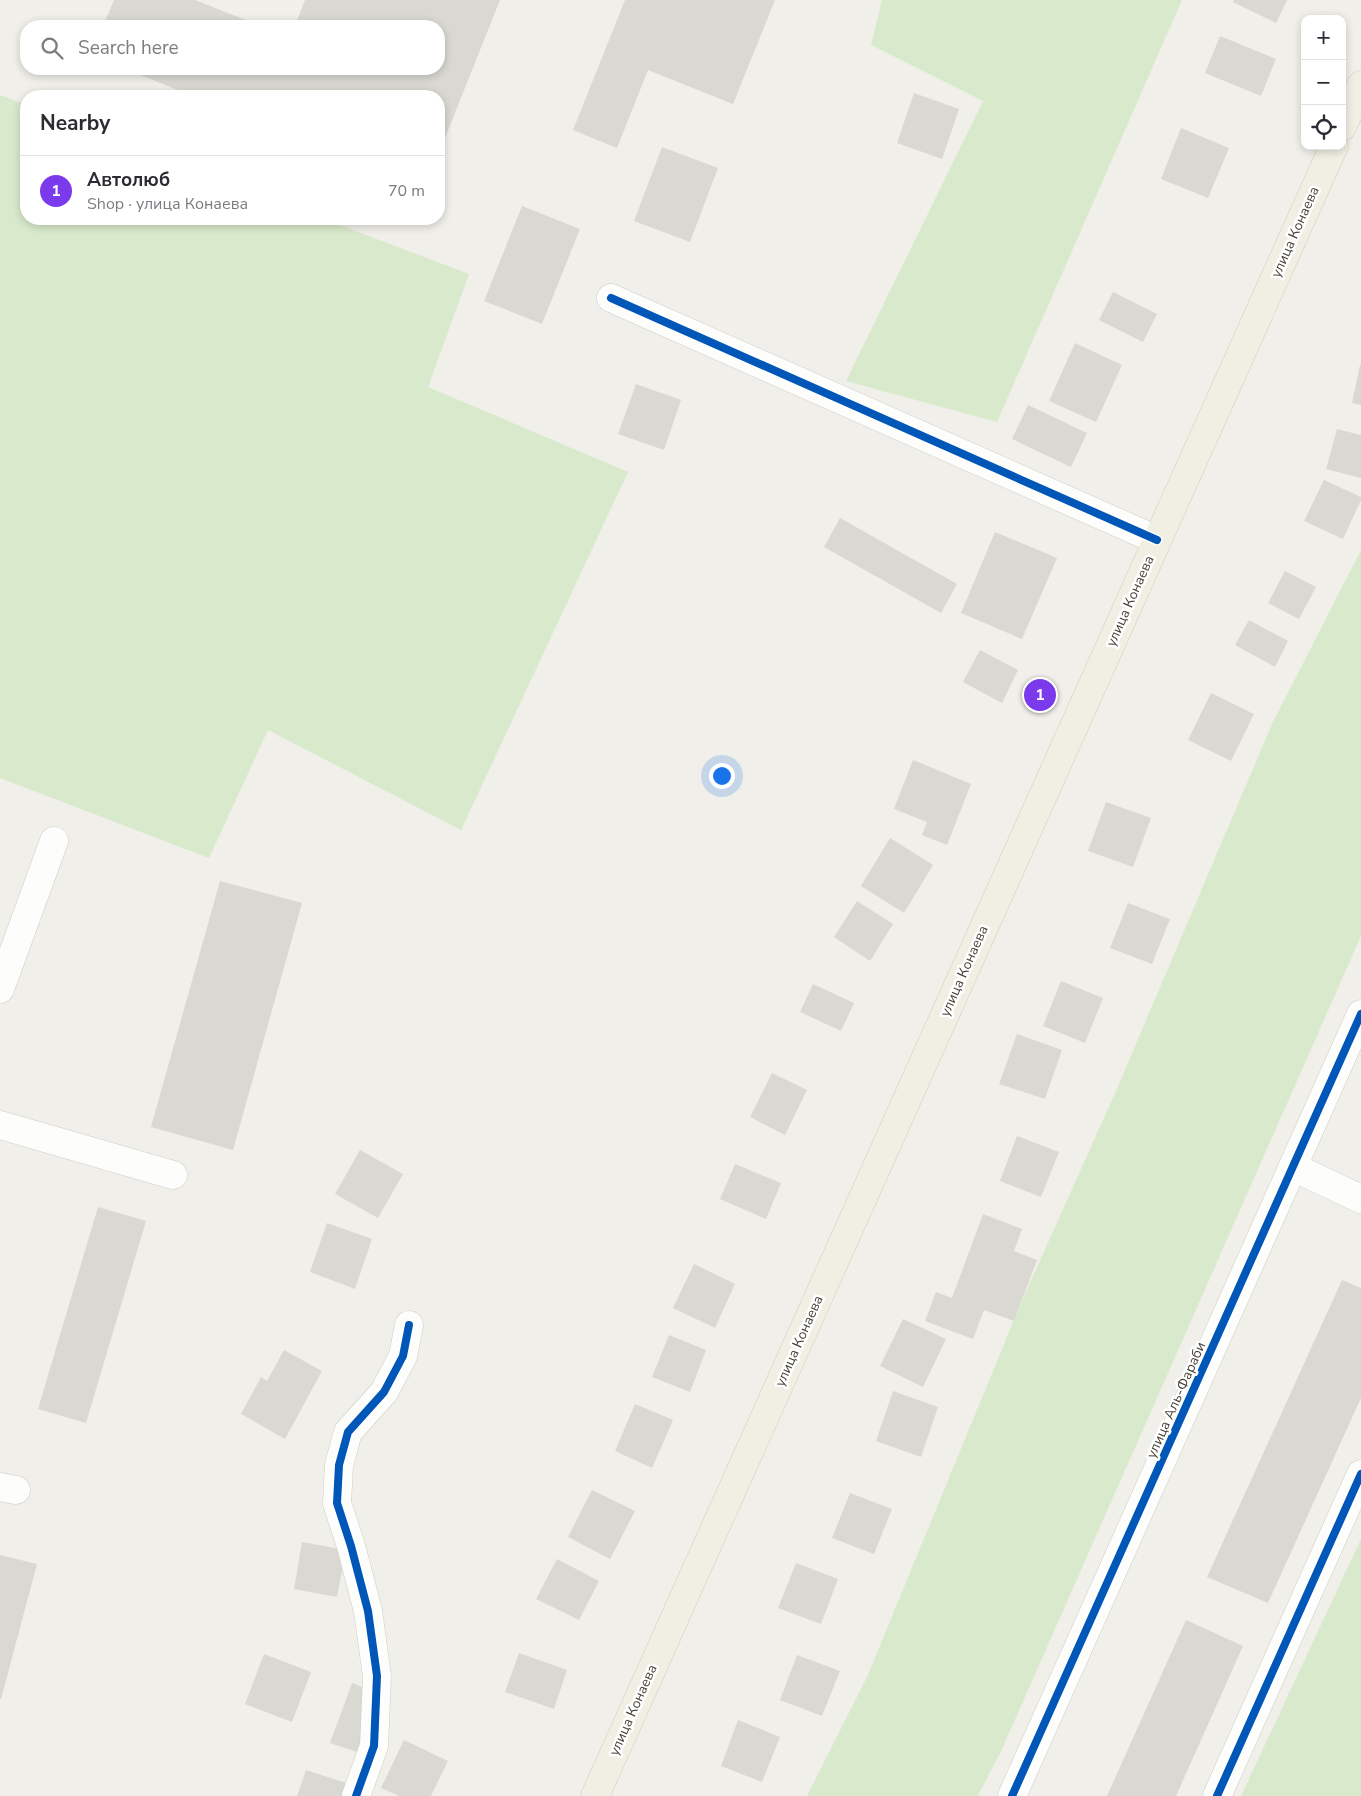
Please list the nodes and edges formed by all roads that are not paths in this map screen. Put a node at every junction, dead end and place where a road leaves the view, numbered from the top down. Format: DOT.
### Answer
graph roads {
  1 [pos="1361,85"];
  2 [pos="1346,118"];
  3 [pos="1332,150"];
  4 [pos="611,298"];
  5 [pos="1157,540"];
  6 [pos="54,841"];
  7 [pos="0,989"];
  8 [pos="1361,1014"];
  9 [pos="0,1125"];
  10 [pos="1293,1167"];
  11 [pos="173,1175"];
  12 [pos="1361,1199"];
  13 [pos="409,1325"];
  14 [pos="1361,1474"];
  15 [pos="356,1796"];
  16 [pos="595,1796"];
  17 [pos="1012,1796"];
  18 [pos="1217,1796"];
  1 -- 2 [label="main road"];
  3 -- 5 [label="main road, улица Конаева"];
  4 -- 5 [label="street"];
  5 -- 16 [label="main road, улица Конаева"];
  6 -- 7 [label="street"];
  8 -- 10 [label="street, улица Аль-Фараби"];
  9 -- 11 [label="street"];
  10 -- 12 [label="street"];
  10 -- 17 [label="street, улица Аль-Фараби"];
  13 -- 15 [label="street"];
  14 -- 18 [label="street"];
}
